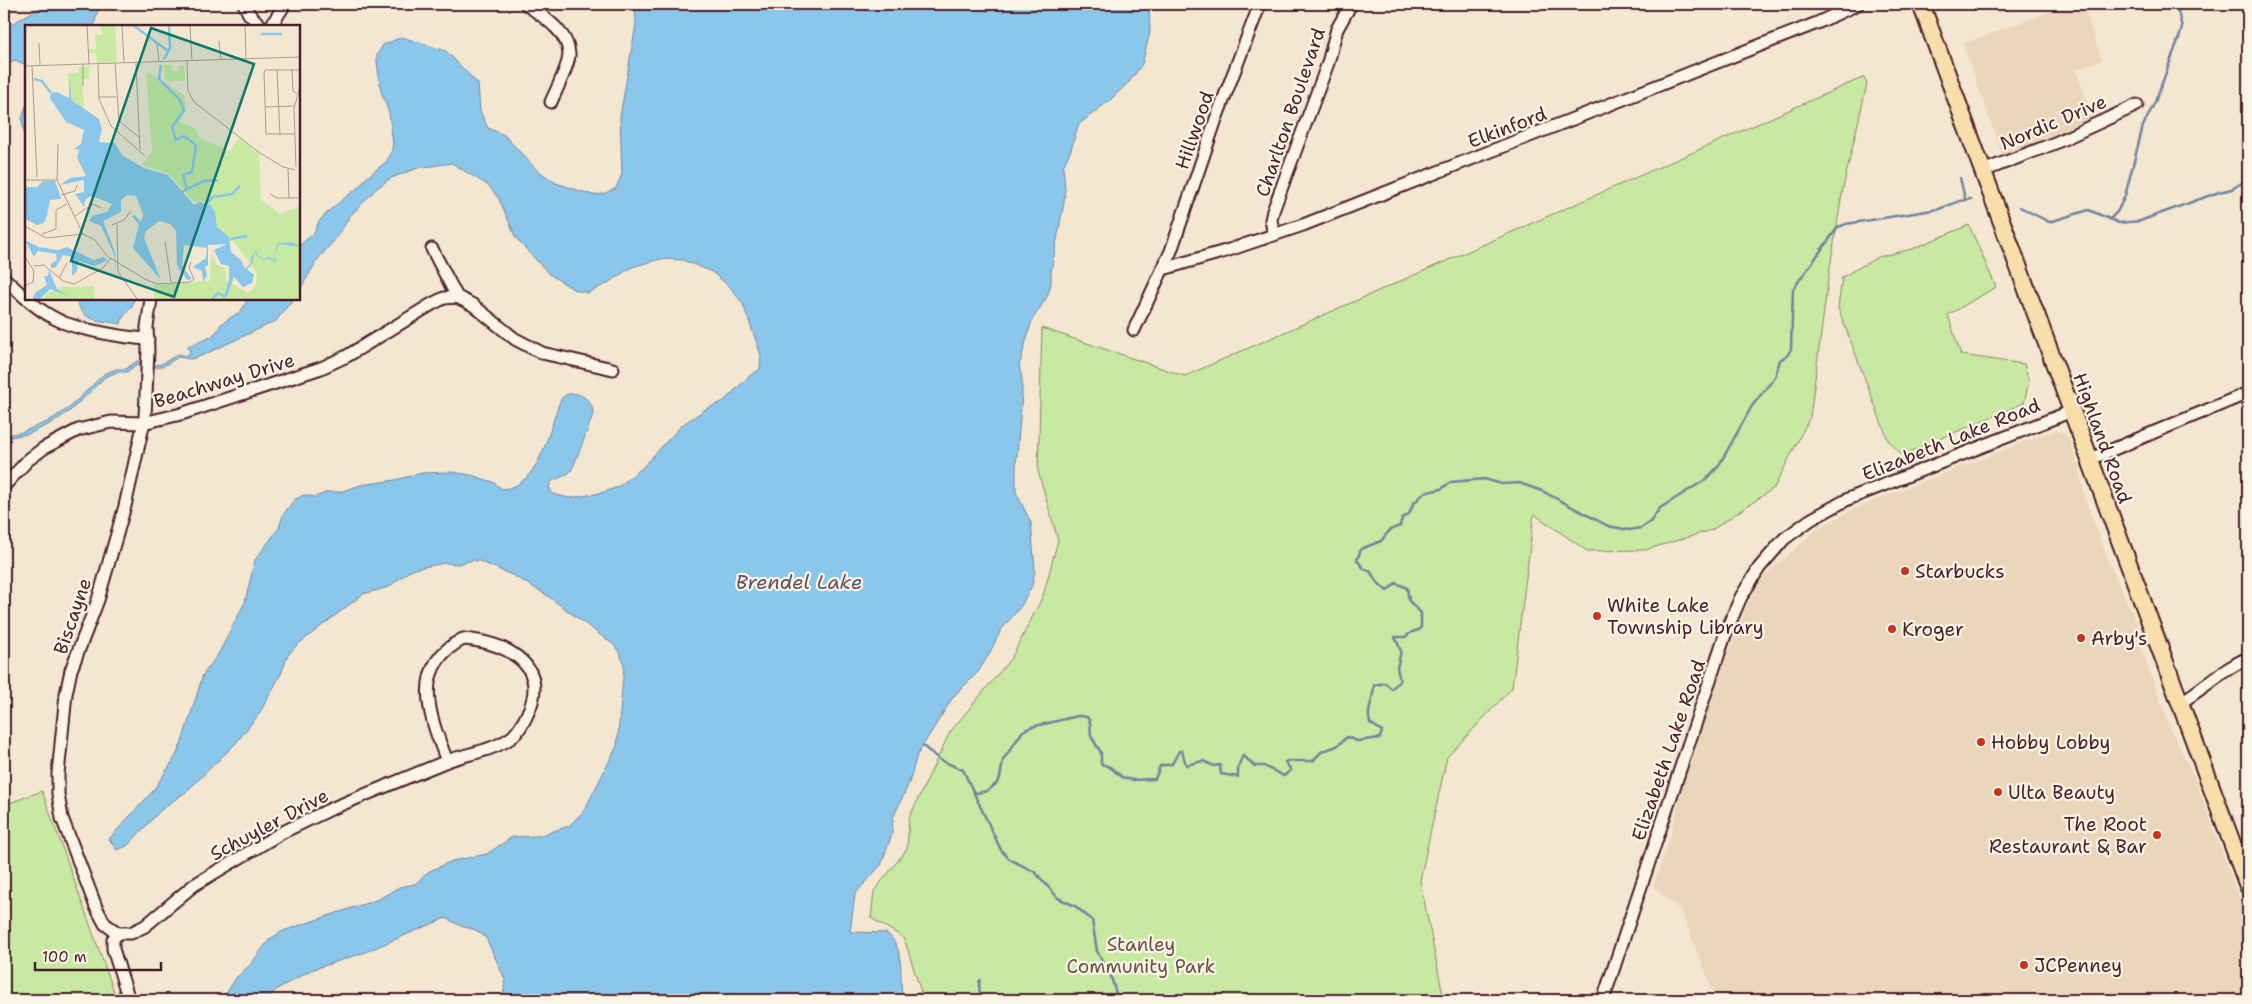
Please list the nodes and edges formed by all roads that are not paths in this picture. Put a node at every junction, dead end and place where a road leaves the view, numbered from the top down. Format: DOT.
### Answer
graph roads {
  1 [pos="244,4"];
  2 [pos="285,4"];
  3 [pos="526,4"];
  4 [pos="1260,4"];
  5 [pos="1351,4"];
  6 [pos="1858,4"];
  7 [pos="1921,4"];
  8 [pos="260,25"];
  9 [pos="272,25"];
  10 [pos="551,102"];
  11 [pos="2137,105"];
  12 [pos="1983,171"];
  13 [pos="1274,235"];
  14 [pos="432,249"];
  15 [pos="1163,268"];
  16 [pos="4,278"];
  17 [pos="457,297"];
  18 [pos="25,298"];
  19 [pos="28,300"];
  20 [pos="151,300"];
  21 [pos="1134,330"];
  22 [pos="148,345"];
  23 [pos="613,369"];
  24 [pos="2248,393"];
  25 [pos="2072,411"];
  26 [pos="143,422"];
  27 [pos="2090,459"];
  28 [pos="4,486"];
  29 [pos="2248,658"];
  30 [pos="2180,702"];
  31 [pos="447,761"];
  32 [pos="2248,886"];
  33 [pos="118,933"];
  34 [pos="129,1000"];
  35 [pos="1603,1000"];
  1 -- 8 [label="street"];
  2 -- 9 [label="street"];
  3 -- 10 [label="street"];
  4 -- 15 [label="street, Hillwood"];
  5 -- 13 [label="street, Charlton Boulevard"];
  6 -- 13 [label="street, Elkinford"];
  7 -- 12 [label="highway, Highland Road"];
  11 -- 12 [label="street, Nordic Drive"];
  12 -- 25 [label="highway, Highland Road"];
  13 -- 15 [label="street, Elkinford"];
  14 -- 17 [label="street"];
  15 -- 21 [label="street, Hillwood"];
  16 -- 18 [label="street"];
  17 -- 23 [label="street"];
  17 -- 26 [label="street, Beachway Drive"];
  19 -- 22 [label="street"];
  20 -- 22 [label="street, Biscayne"];
  22 -- 26 [label="street, Biscayne"];
  24 -- 27 [label="street"];
  25 -- 27 [label="highway, Highland Road"];
  25 -- 35 [label="street, Elizabeth Lake Road"];
  26 -- 28 [label="street, Beachway Drive"];
  26 -- 33 [label="street, Biscayne"];
  27 -- 30 [label="highway, Highland Road"];
  29 -- 30 [label="street"];
  30 -- 32 [label="highway, Highland Road"];
  31 -- 31 [label="street, Schuyler Drive"];
  31 -- 33 [label="street, Schuyler Drive"];
  33 -- 34 [label="street"];
}
